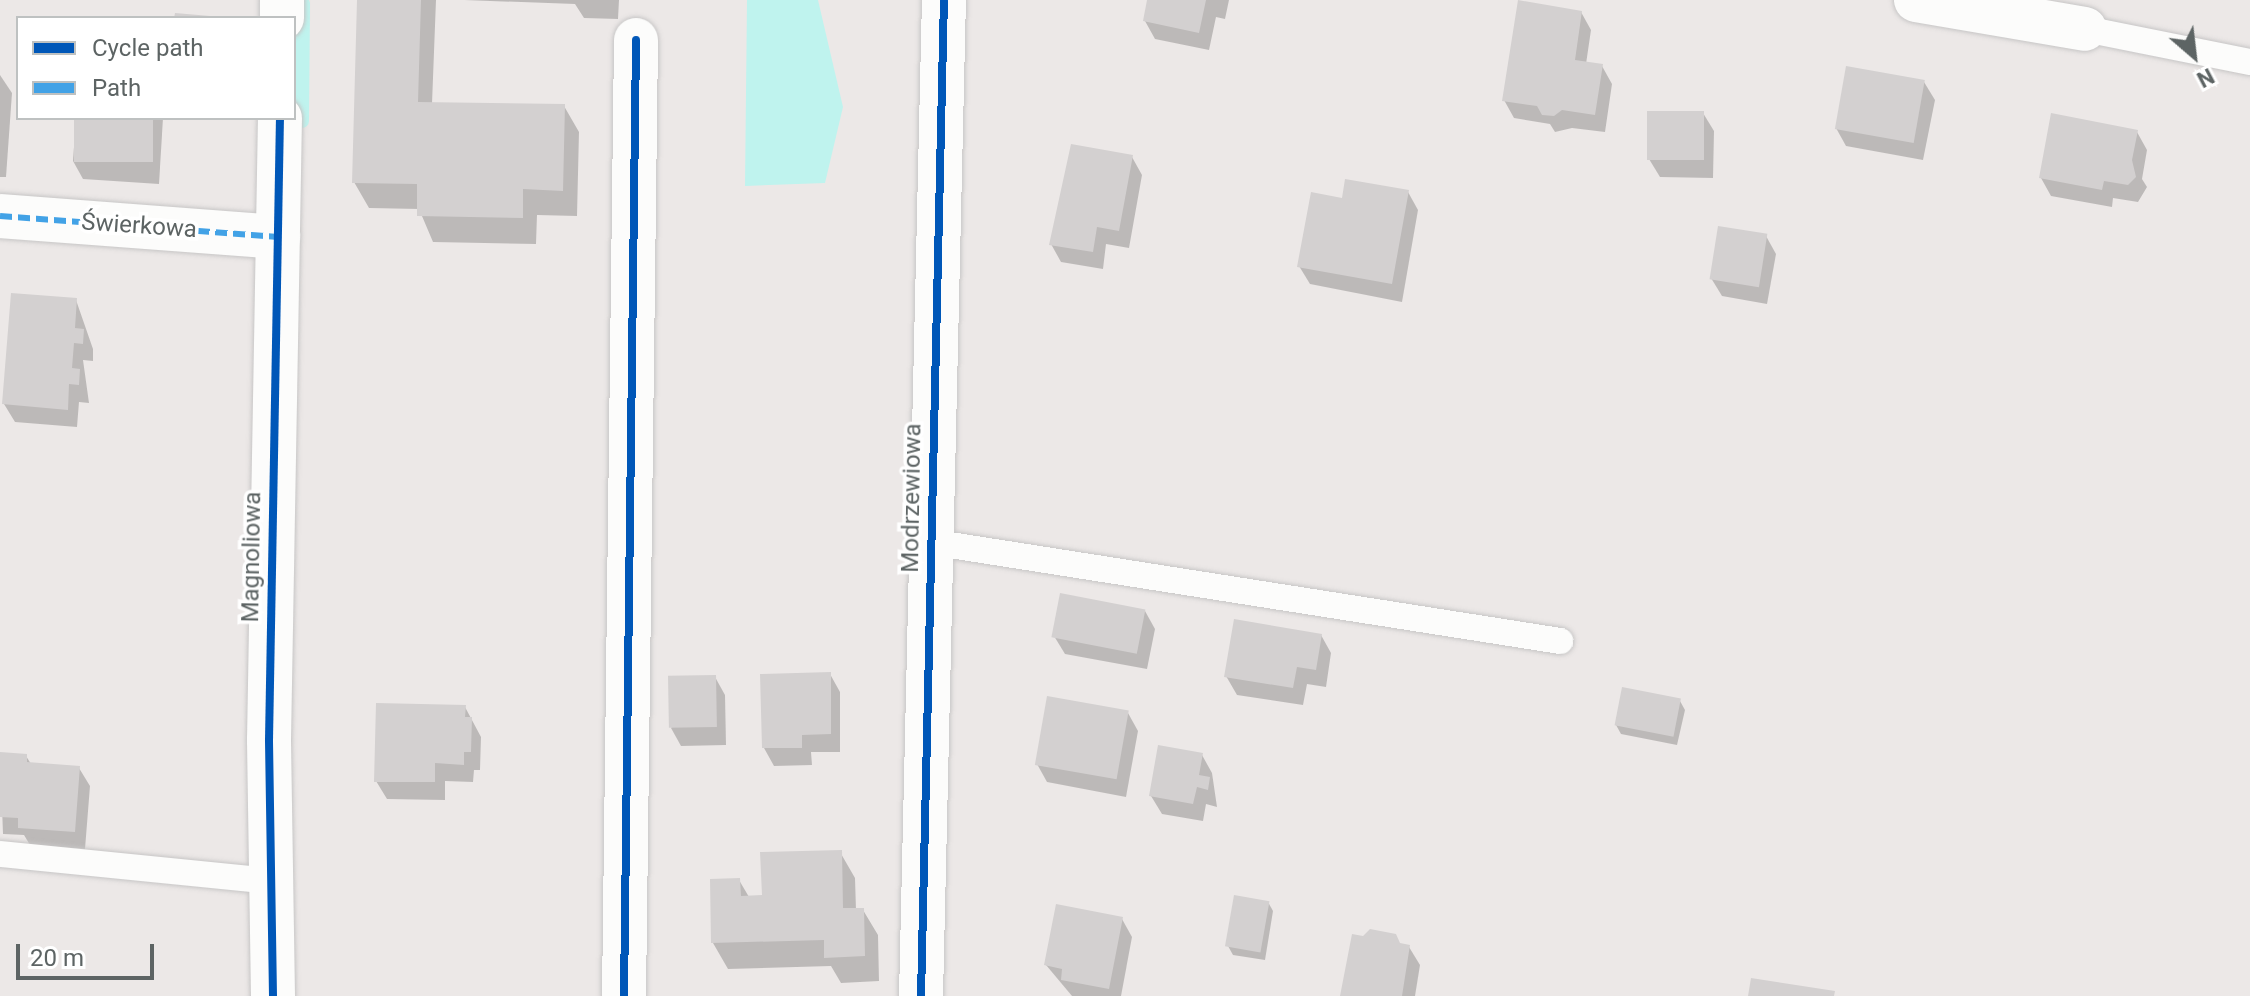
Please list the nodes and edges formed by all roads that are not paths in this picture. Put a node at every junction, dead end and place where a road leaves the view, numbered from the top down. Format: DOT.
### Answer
graph roads {
  1 [pos="944,0"];
  2 [pos="1916,0"];
  3 [pos="2085,29"];
  4 [pos="636,40"];
  5 [pos="2250,62"];
  6 [pos="280,120"];
  7 [pos="0,216"];
  8 [pos="278,237"];
  9 [pos="931,542"];
  10 [pos="1560,641"];
  11 [pos="0,854"];
  12 [pos="272,881"];
  13 [pos="273,996"];
  14 [pos="624,996"];
  15 [pos="921,996"];
  1 -- 9 [label="street, Modrzewiowa"];
  2 -- 3 [label="street"];
  3 -- 5 [label="lane"];
  4 -- 14 [label="street"];
  6 -- 8 [label="street, Magnoliowa"];
  7 -- 8 [label="street, Świerkowa"];
  8 -- 12 [label="street, Magnoliowa"];
  9 -- 10 [label="lane"];
  9 -- 15 [label="street, Modrzewiowa"];
  11 -- 12 [label="lane"];
  12 -- 13 [label="street, Magnoliowa"];
}
